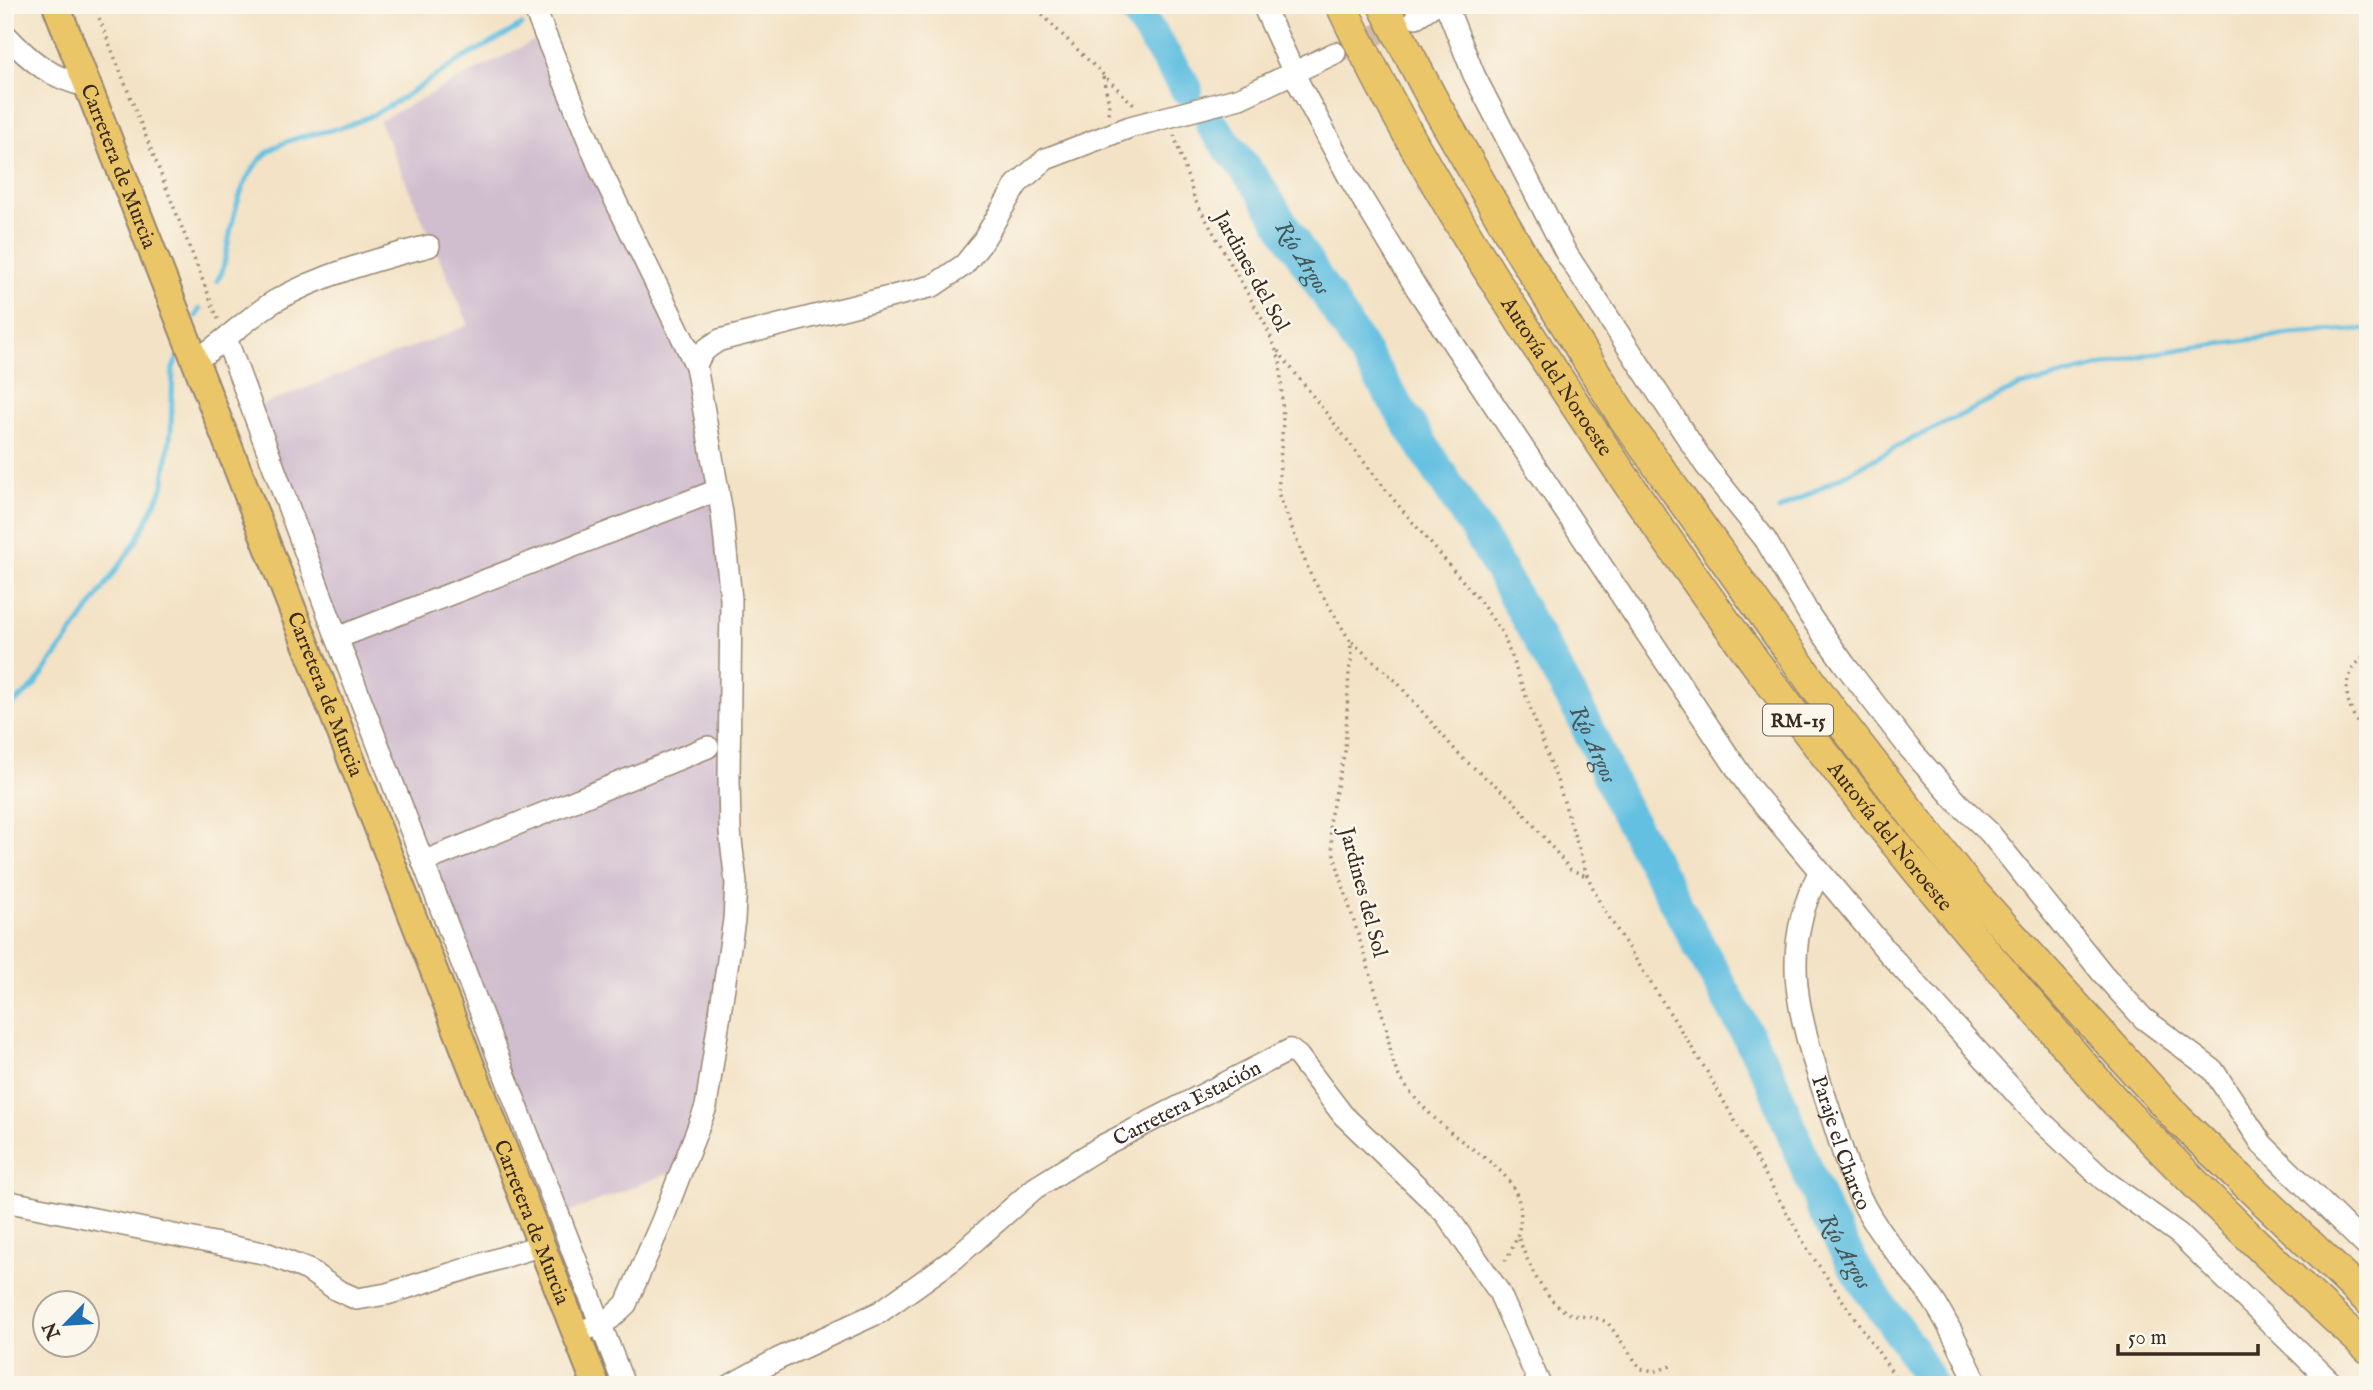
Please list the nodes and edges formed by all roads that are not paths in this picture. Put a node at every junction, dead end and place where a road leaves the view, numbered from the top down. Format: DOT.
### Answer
graph roads {
  1 [pos="56,5"];
  2 [pos="533,5"];
  3 [pos="1264,5"];
  4 [pos="1341,5"];
  5 [pos="1384,5"];
  6 [pos="1446,5"];
  7 [pos="5,34"];
  8 [pos="1335,53"];
  9 [pos="1294,72"];
  10 [pos="88,86"];
  11 [pos="429,246"];
  12 [pos="227,341"];
  13 [pos="196,360"];
  14 [pos="696,366"];
  15 [pos="718,490"];
  16 [pos="337,638"];
  17 [pos="708,747"];
  18 [pos="423,862"];
  19 [pos="1819,873"];
  20 [pos="5,1201"];
  21 [pos="541,1245"];
  22 [pos="2368,1248"];
  23 [pos="2368,1300"];
  24 [pos="601,1324"];
  25 [pos="576,1334"];
  26 [pos="2368,1349"];
  27 [pos="596,1385"];
  28 [pos="624,1385"];
  29 [pos="731,1385"];
  30 [pos="1540,1385"];
  31 [pos="1978,1385"];
  32 [pos="2334,1385"];
  1 -- 10 [label="main road, Carretera de Murcia"];
  2 -- 14 [label="street"];
  3 -- 9 [label="street"];
  4 -- 26 [label="highway, Autovía del Noroeste / RM-15"];
  5 -- 23 [label="highway, Autovía del Noroeste / RM-15"];
  6 -- 22 [label="street"];
  7 -- 10 [label="street"];
  8 -- 9 [label="street"];
  9 -- 14 [label="street"];
  9 -- 19 [label="street"];
  10 -- 13 [label="main road, Carretera de Murcia"];
  11 -- 12 [label="street"];
  12 -- 13 [label="street"];
  12 -- 16 [label="street"];
  13 -- 21 [label="main road, Carretera de Murcia"];
  14 -- 15 [label="street"];
  15 -- 16 [label="street"];
  15 -- 24 [label="street"];
  16 -- 18 [label="street"];
  17 -- 18 [label="street"];
  18 -- 24 [label="street"];
  19 -- 31 [label="street, Paraje el Charco"];
  19 -- 32 [label="street"];
  20 -- 21 [label="street"];
  21 -- 25 [label="main road, Carretera de Murcia"];
  24 -- 25 [label="street"];
  24 -- 28 [label="street"];
  25 -- 27 [label="main road, Carretera de Murcia"];
  29 -- 30 [label="street, Carretera Estación"];
}
